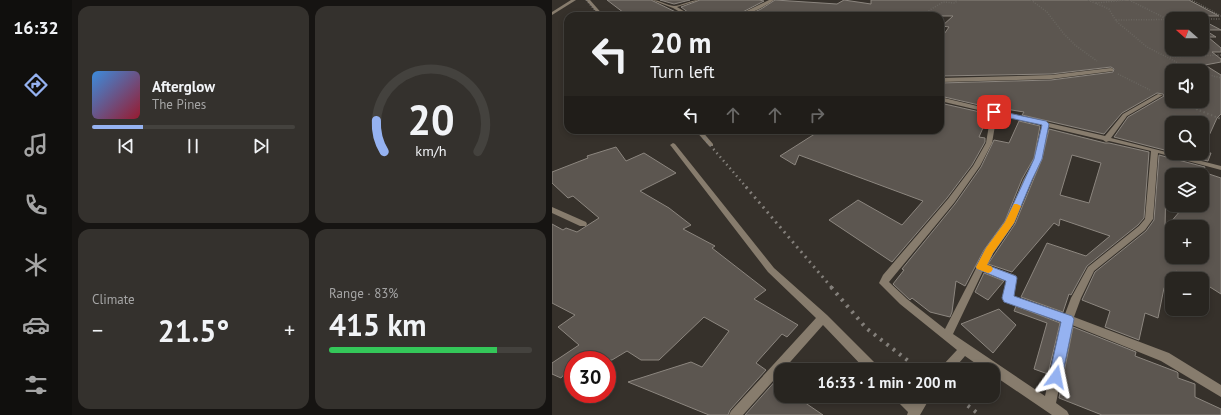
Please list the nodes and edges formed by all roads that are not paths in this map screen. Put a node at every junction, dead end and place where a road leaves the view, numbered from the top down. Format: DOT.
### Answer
graph roads {
  1 [pos="574,0"];
  2 [pos="588,0"];
  3 [pos="654,0"];
  4 [pos="697,0"];
  5 [pos="772,0"];
  6 [pos="674,7"];
  7 [pos="598,12"];
  8 [pos="683,12"];
  9 [pos="750,12"];
  10 [pos="552,14"];
  11 [pos="1111,70"];
  12 [pos="944,80"];
  13 [pos="1160,95"];
  14 [pos="944,100"];
  15 [pos="994,112"];
  16 [pos="1046,124"];
  17 [pos="702,134"];
  18 [pos="1106,140"];
  19 [pos="711,144"];
  20 [pos="673,145"];
  21 [pos="1155,150"];
  22 [pos="1221,168"];
  23 [pos="552,210"];
  24 [pos="583,224"];
  25 [pos="981,267"];
  26 [pos="823,318"];
  27 [pos="1068,319"];
  28 [pos="947,335"];
  29 [pos="965,348"];
  30 [pos="867,363"];
  31 [pos="952,363"];
  32 [pos="1221,391"];
  33 [pos="906,403"];
  34 [pos="920,403"];
  35 [pos="1049,406"];
  36 [pos="914,413"];
  37 [pos="734,415"];
  38 [pos="1063,415"];
  1 -- 10 [label="street"];
  2 -- 7 [label="street"];
  3 -- 6 [label="street"];
  4 -- 6 [label="street"];
  5 -- 9 [label="street"];
  6 -- 8 [label="street"];
  11 -- 12 [label="street"];
  13 -- 18 [label="street"];
  14 -- 15 [label="street"];
  15 -- 16 [label="street"];
  15 -- 28 [label="street"];
  16 -- 18 [label="street"];
  16 -- 25 [label="street"];
  17 -- 19 [label="street"];
  18 -- 21 [label="street"];
  20 -- 26 [label="street"];
  21 -- 22 [label="street"];
  21 -- 27 [label="street"];
  23 -- 24 [label="street"];
  25 -- 27 [label="street"];
  25 -- 28 [label="street"];
  26 -- 30 [label="street"];
  26 -- 37 [label="street"];
  27 -- 32 [label="street"];
  27 -- 35 [label="street"];
  28 -- 29 [label="street"];
  29 -- 31 [label="street"];
  29 -- 35 [label="street"];
  33 -- 36 [label="street"];
  34 -- 36 [label="street"];
  35 -- 38 [label="street"];
}
